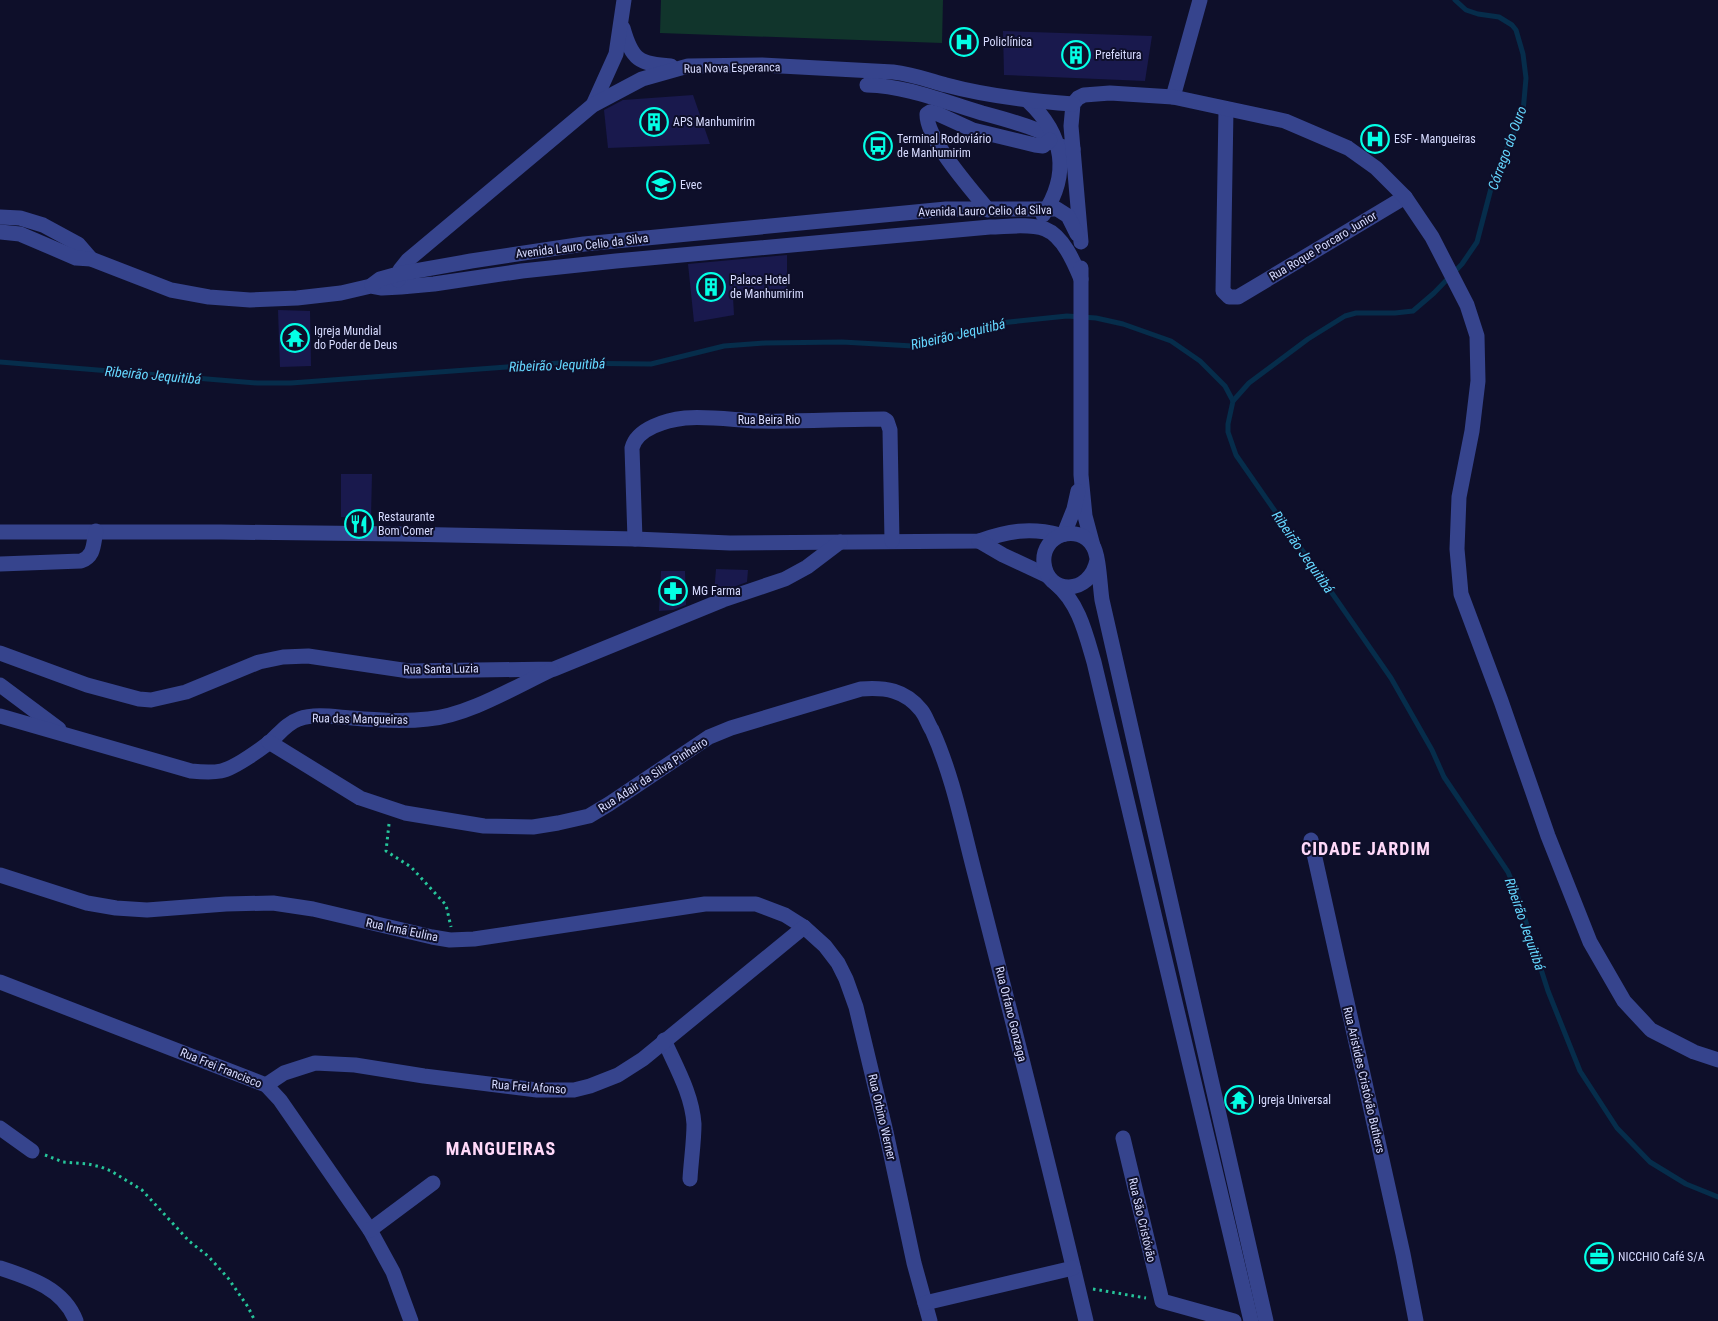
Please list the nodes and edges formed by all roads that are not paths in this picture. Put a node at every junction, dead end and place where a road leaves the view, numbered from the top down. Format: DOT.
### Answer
graph roads {
  1 [pos="624,0"];
  2 [pos="1200,0"];
  3 [pos="621,24"];
  4 [pos="688,66"];
  5 [pos="867,84"];
  6 [pos="1173,97"];
  7 [pos="1028,101"];
  8 [pos="1073,104"];
  9 [pos="594,105"];
  10 [pos="1226,108"];
  11 [pos="1061,145"];
  12 [pos="1405,197"];
  13 [pos="1048,208"];
  14 [pos="988,210"];
  15 [pos="915,212"];
  16 [pos="0,217"];
  17 [pos="826,220"];
  18 [pos="1036,227"];
  19 [pos="744,229"];
  20 [pos="0,232"];
  21 [pos="918,234"];
  22 [pos="1080,242"];
  23 [pos="829,243"];
  24 [pos="584,244"];
  25 [pos="747,249"];
  26 [pos="91,259"];
  27 [pos="471,261"];
  28 [pos="586,264"];
  29 [pos="474,279"];
  30 [pos="398,281"];
  31 [pos="1081,285"];
  32 [pos="1081,475"];
  33 [pos="96,531"];
  34 [pos="0,532"];
  35 [pos="1062,534"];
  36 [pos="635,539"];
  37 [pos="892,541"];
  38 [pos="979,541"];
  39 [pos="840,542"];
  40 [pos="1095,553"];
  41 [pos="0,564"];
  42 [pos="1052,579"];
  43 [pos="0,653"];
  44 [pos="554,669"];
  45 [pos="0,685"];
  46 [pos="922,711"];
  47 [pos="0,716"];
  48 [pos="67,735"];
  49 [pos="269,742"];
  50 [pos="1311,840"];
  51 [pos="0,875"];
  52 [pos="804,927"];
  53 [pos="0,982"];
  54 [pos="664,1040"];
  55 [pos="1718,1060"];
  56 [pos="266,1085"];
  57 [pos="0,1128"];
  58 [pos="1123,1138"];
  59 [pos="32,1151"];
  60 [pos="690,1179"];
  61 [pos="433,1183"];
  62 [pos="370,1230"];
  63 [pos="0,1268"];
  64 [pos="1073,1268"];
  65 [pos="925,1304"];
  66 [pos="76,1321"];
  67 [pos="411,1321"];
  68 [pos="930,1321"];
  69 [pos="1086,1321"];
  70 [pos="1234,1321"];
  71 [pos="1251,1321"];
  72 [pos="1266,1321"];
  73 [pos="1416,1321"];
  1 -- 3 [label="street"];
  2 -- 6 [label="street"];
  3 -- 4 [label="street"];
  3 -- 9 [label="street"];
  4 -- 7 [label="street, Rua Nova Esperanca"];
  4 -- 9 [label="street, Rua Nova Esperanca"];
  5 -- 11 [label="street"];
  6 -- 8 [label="street"];
  6 -- 10 [label="street"];
  7 -- 8 [label="street, Rua Nova Esperanca"];
  7 -- 11 [label="street"];
  8 -- 11 [label="street"];
  9 -- 30 [label="street, Rua Nova Esperanca"];
  10 -- 12 [label="street"];
  10 -- 12 [label="street, Rua Roque Porcaro Junior"];
  11 -- 13 [label="street"];
  11 -- 14 [label="street"];
  11 -- 22 [label="street"];
  12 -- 55 [label="street"];
  13 -- 14 [label="street, Avenida Lauro Celio da Silva"];
  13 -- 18 [label="street"];
  13 -- 22 [label="street, Avenida Lauro Celio da Silva"];
  14 -- 15 [label="street, Avenida Lauro Celio da Silva"];
  15 -- 17 [label="street, Avenida Lauro Celio da Silva"];
  15 -- 21 [label="street"];
  16 -- 26 [label="street"];
  17 -- 19 [label="street, Avenida Lauro Celio da Silva"];
  17 -- 23 [label="street"];
  18 -- 21 [label="street, Avenida Lauro Celio da Silva"];
  18 -- 31 [label="street, Avenida Lauro Celio da Silva"];
  19 -- 24 [label="street, Avenida Lauro Celio da Silva"];
  19 -- 25 [label="street"];
  20 -- 26 [label="street"];
  21 -- 23 [label="street, Avenida Lauro Celio da Silva"];
  22 -- 31 [label="street, Avenida Lauro Celio da Silva"];
  23 -- 25 [label="street, Avenida Lauro Celio da Silva"];
  24 -- 27 [label="street, Avenida Lauro Celio da Silva"];
  24 -- 28 [label="street"];
  25 -- 28 [label="street, Avenida Lauro Celio da Silva"];
  26 -- 30 [label="street, Avenida Lauro Celio da Silva"];
  27 -- 29 [label="street"];
  27 -- 30 [label="street, Avenida Lauro Celio da Silva"];
  28 -- 29 [label="street, Avenida Lauro Celio da Silva"];
  29 -- 30 [label="street, Avenida Lauro Celio da Silva"];
  31 -- 32 [label="street"];
  32 -- 35 [label="street"];
  32 -- 40 [label="street"];
  33 -- 34 [label="street"];
  33 -- 36 [label="street"];
  33 -- 41 [label="street"];
  35 -- 38 [label="street"];
  35 -- 40 [label="street"];
  35 -- 42 [label="street"];
  36 -- 37 [label="street, Rua Beira Rio"];
  36 -- 39 [label="street"];
  37 -- 38 [label="street"];
  37 -- 39 [label="street"];
  38 -- 42 [label="street"];
  39 -- 44 [label="street, Rua Santa Luzia"];
  40 -- 42 [label="street"];
  40 -- 72 [label="street"];
  42 -- 71 [label="street"];
  43 -- 44 [label="street, Rua Santa Luzia"];
  44 -- 49 [label="street, Rua das Mangueiras"];
  45 -- 48 [label="street"];
  46 -- 49 [label="street, Rua Adair da Silva Pinheiro"];
  46 -- 64 [label="street, Rua Orfano Gonzaga"];
  47 -- 48 [label="street, Rua das Mangueiras"];
  48 -- 49 [label="street, Rua das Mangueiras"];
  50 -- 73 [label="street, Rua Aristides Cristóvão Buthers"];
  51 -- 52 [label="street, Rua Irmã Eulina"];
  52 -- 54 [label="street, Rua Frei Afonso"];
  52 -- 65 [label="street, Rua Orbino Werner"];
  53 -- 56 [label="street, Rua Frei Francisco"];
  54 -- 56 [label="street, Rua Frei Afonso"];
  54 -- 60 [label="street"];
  56 -- 62 [label="street, Rua Frei Francisco"];
  57 -- 59 [label="street"];
  58 -- 70 [label="street, Rua São Cristóvão"];
  61 -- 62 [label="street"];
  62 -- 67 [label="street, Rua Frei Francisco"];
  63 -- 66 [label="street"];
  64 -- 65 [label="street"];
  64 -- 69 [label="street, Rua Orfano Gonzaga"];
  65 -- 68 [label="street, Rua Orbino Werner"];
}
